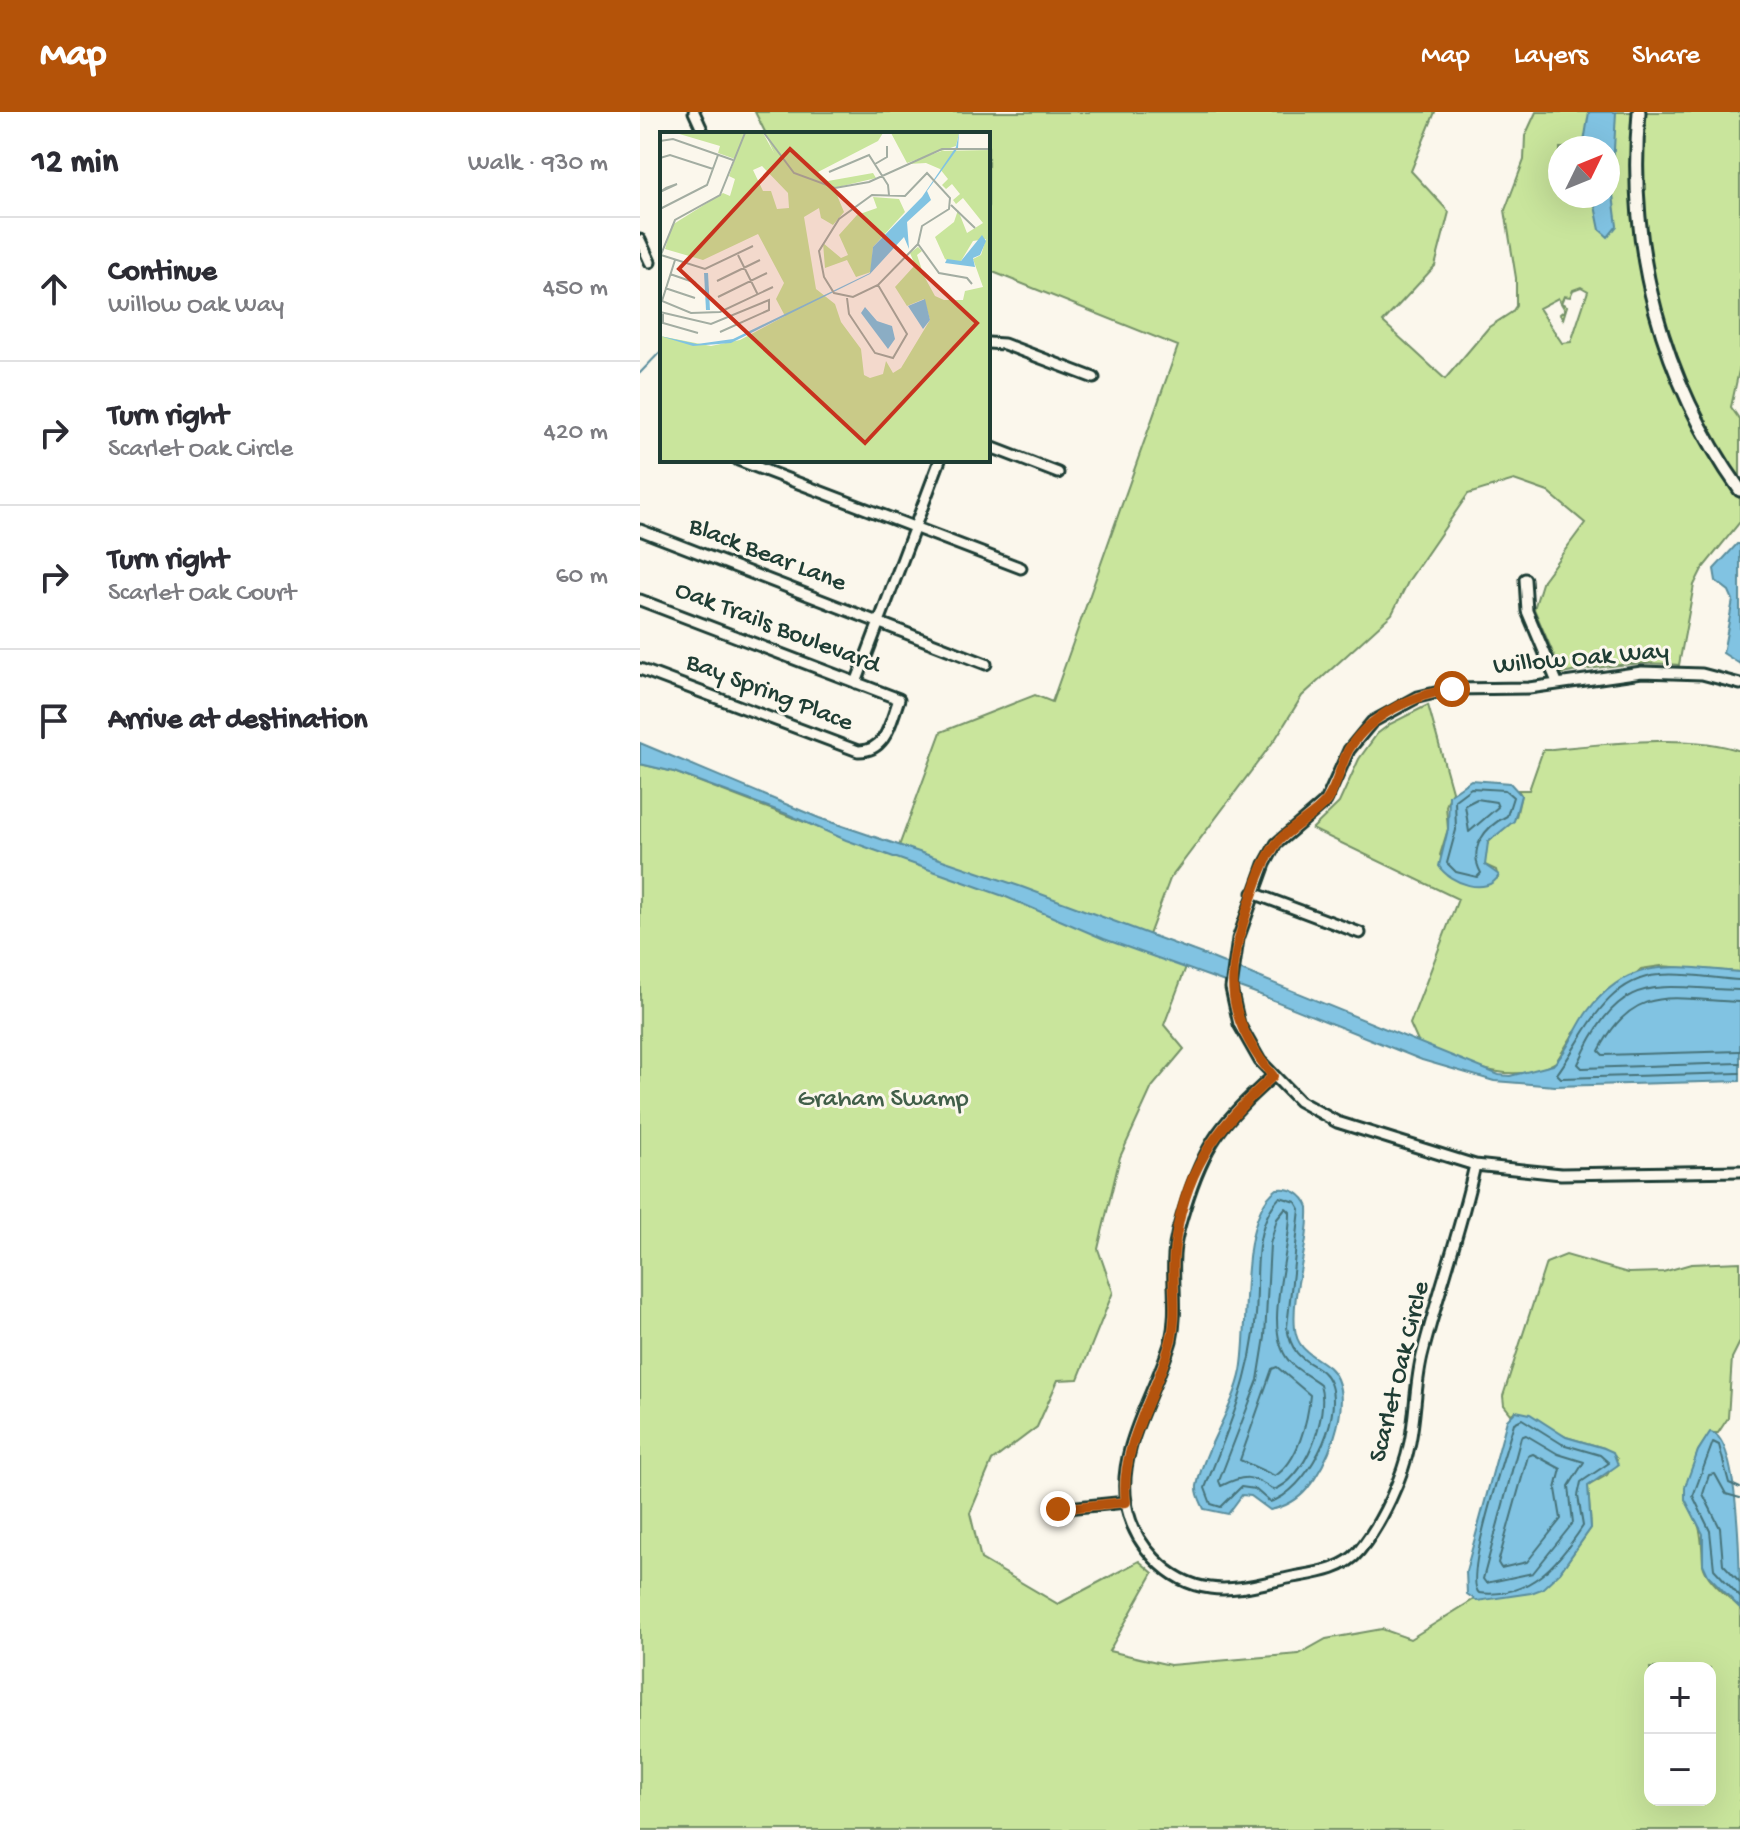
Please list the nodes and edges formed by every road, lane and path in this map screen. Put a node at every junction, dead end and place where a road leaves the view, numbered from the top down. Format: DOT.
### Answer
graph roads {
  1 [pos="694,112"];
  2 [pos="1639,112"];
  3 [pos="703,132"];
  4 [pos="640,240"];
  5 [pos="650,262"];
  6 [pos="990,343"];
  7 [pos="1094,378"];
  8 [pos="990,447"];
  9 [pos="743,462"];
  10 [pos="939,462"];
  11 [pos="1058,473"];
  12 [pos="1740,490"];
  13 [pos="915,527"];
  14 [pos="640,530"];
  15 [pos="1021,568"];
  16 [pos="1525,579"];
  17 [pos="640,600"];
  18 [pos="879,622"];
  19 [pos="986,664"];
  20 [pos="640,669"];
  21 [pos="1557,682"];
  22 [pos="856,683"];
  23 [pos="1740,684"];
  24 [pos="899,699"];
  25 [pos="1253,893"];
  26 [pos="1360,933"];
  27 [pos="1273,1076"];
  28 [pos="1475,1165"];
  29 [pos="1740,1171"];
  30 [pos="1126,1502"];
  31 [pos="1058,1509"];
  1 -- 3 [label="street"];
  2 -- 12 [label="street"];
  4 -- 5 [label="street"];
  6 -- 7 [label="street"];
  8 -- 11 [label="street"];
  9 -- 13 [label="street"];
  10 -- 13 [label="street"];
  13 -- 15 [label="street"];
  13 -- 18 [label="street"];
  14 -- 18 [label="street, Black Bear Lane"];
  16 -- 21 [label="street"];
  17 -- 22 [label="street, Oak Trails Boulevard"];
  18 -- 19 [label="street, Black Bear Lane"];
  18 -- 22 [label="street"];
  20 -- 24 [label="street, Bay Spring Place"];
  21 -- 23 [label="street, Willow Oak Way"];
  21 -- 25 [label="street, Willow Oak Way"];
  22 -- 24 [label="street, Oak Trails Boulevard"];
  25 -- 26 [label="street"];
  25 -- 27 [label="street, Willow Oak Way"];
  27 -- 28 [label="street, Willow Oak Way"];
  27 -- 30 [label="street, Scarlet Oak Circle"];
  28 -- 29 [label="street, Willow Oak Way"];
  28 -- 30 [label="street, Scarlet Oak Circle"];
  30 -- 31 [label="street"];
}
